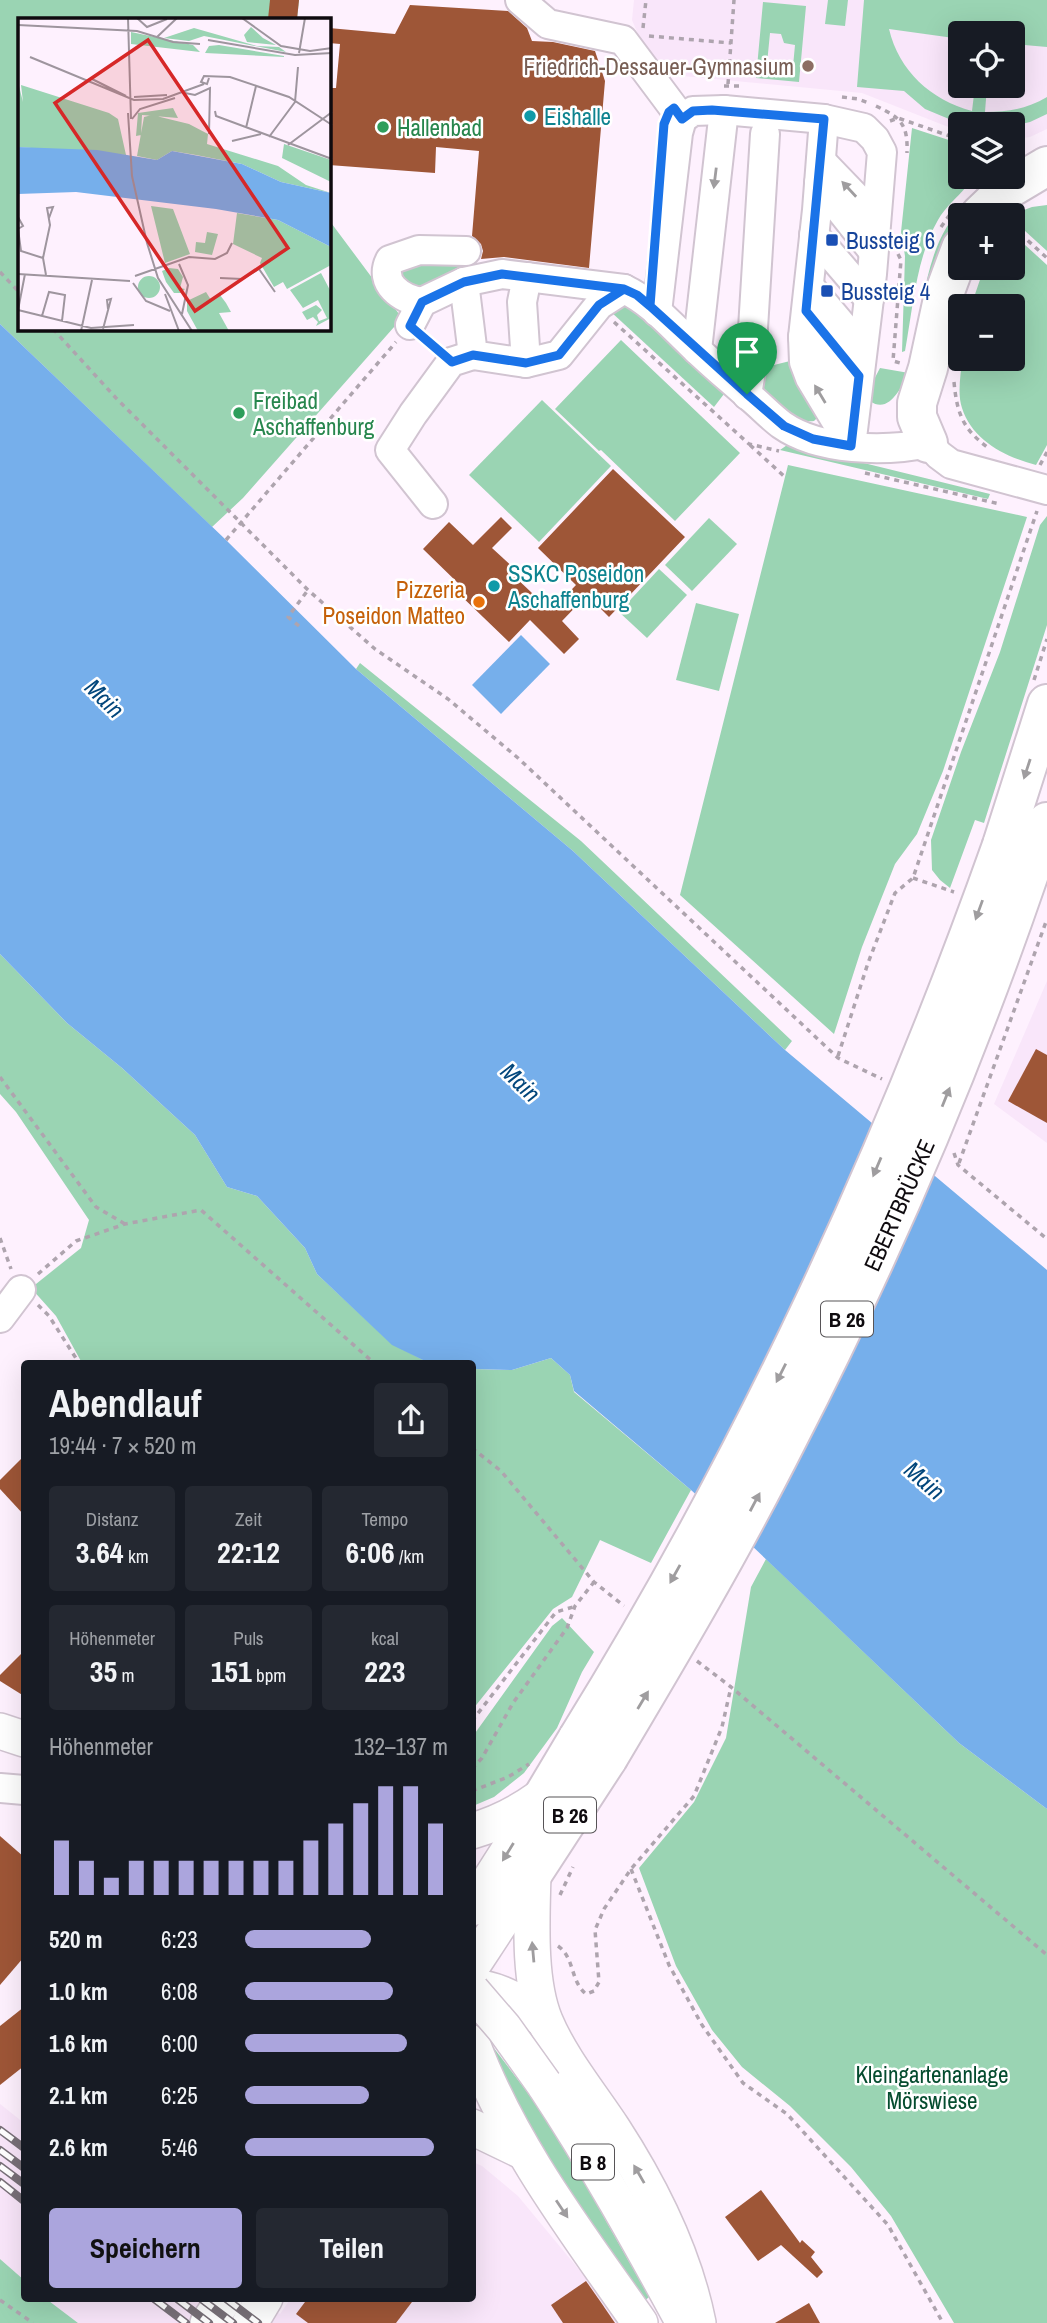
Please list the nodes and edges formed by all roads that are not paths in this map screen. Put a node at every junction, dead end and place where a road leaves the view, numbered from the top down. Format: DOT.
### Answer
graph roads {
  1 [pos="520,0"];
  2 [pos="723,94"];
  3 [pos="828,107"];
  4 [pos="682,119"];
  5 [pos="765,134"];
  6 [pos="1038,178"];
  7 [pos="992,203"];
  8 [pos="876,218"];
  9 [pos="813,248"];
  10 [pos="466,251"];
  11 [pos="527,277"];
  12 [pos="875,279"];
  13 [pos="949,280"];
  14 [pos="464,282"];
  15 [pos="624,289"];
  16 [pos="657,312"];
  17 [pos="697,350"];
  18 [pos="473,355"];
  19 [pos="860,362"];
  20 [pos="526,363"];
  21 [pos="747,394"];
  22 [pos="855,405"];
  23 [pos="928,443"];
  24 [pos="851,446"];
  25 [pos="1041,490"];
  26 [pos="433,505"];
  27 [pos="1047,704"];
  28 [pos="1028,841"];
  29 [pos="21,1290"];
  30 [pos="0,1318"];
  31 [pos="593,1748"];
  32 [pos="539,1778"];
  33 [pos="0,1788"];
  34 [pos="21,1790"];
  35 [pos="476,1830"];
  36 [pos="545,1887"];
  37 [pos="476,1900"];
  38 [pos="476,1969"];
  39 [pos="476,1973"];
  40 [pos="476,1975"];
  41 [pos="544,2020"];
  42 [pos="476,2052"];
  43 [pos="476,2129"];
  44 [pos="524,2152"];
  45 [pos="222,2302"];
  46 [pos="263,2302"];
  47 [pos="208,2323"];
  48 [pos="250,2323"];
  49 [pos="640,2323"];
  50 [pos="684,2323"];
  51 [pos="698,2323"];
  1 -- 4 [label="street"];
  2 -- 3 [label="street"];
  2 -- 4 [label="street"];
  2 -- 17 [label="street, one-way"];
  3 -- 8 [label="street"];
  3 -- 9 [label="street"];
  4 -- 16 [label="street"];
  5 -- 21 [label="street"];
  6 -- 7 [label="highway"];
  8 -- 9 [label="street, one-way"];
  8 -- 12 [label="street"];
  9 -- 12 [label="street"];
  9 -- 12 [label="street"];
  9 -- 19 [label="street"];
  9 -- 22 [label="street"];
  24 -- 9 [label="street, one-way"];
  10 -- 14 [label="street"];
  11 -- 14 [label="street"];
  11 -- 15 [label="street"];
  11 -- 20 [label="street"];
  12 -- 19 [label="street"];
  13 -- 23 [label="highway"];
  14 -- 18 [label="street"];
  15 -- 16 [label="street"];
  15 -- 20 [label="street"];
  16 -- 17 [label="street"];
  17 -- 21 [label="street"];
  18 -- 20 [label="street"];
  18 -- 26 [label="street"];
  19 -- 22 [label="street"];
  21 -- 24 [label="street"];
  22 -- 24 [label="street"];
  23 -- 24 [label="street"];
  23 -- 25 [label="street"];
  27 -- 28 [label="highway, B 26, one-way"];
  28 -- 31 [label="highway, EBERTBRÜCKE / B 26, bridge"];
  29 -- 30 [label="street"];
  31 -- 32 [label="highway, B 26"];
  31 -- 36 [label="highway, B 26"];
  32 -- 35 [label="main road"];
  32 -- 37 [label="main road, one-way"];
  33 -- 34 [label="street"];
  36 -- 38 [label="main road"];
  41 -- 36 [label="main road, one-way"];
  39 -- 41 [label="main road"];
  40 -- 50 [label="main road, B 8, bridge"];
  51 -- 41 [label="main road, one-way"];
  42 -- 44 [label="main road"];
  43 -- 44 [label="main road"];
  44 -- 49 [label="main road, one-way"];
  45 -- 47 [label="main road"];
  46 -- 48 [label="main road"];
}
